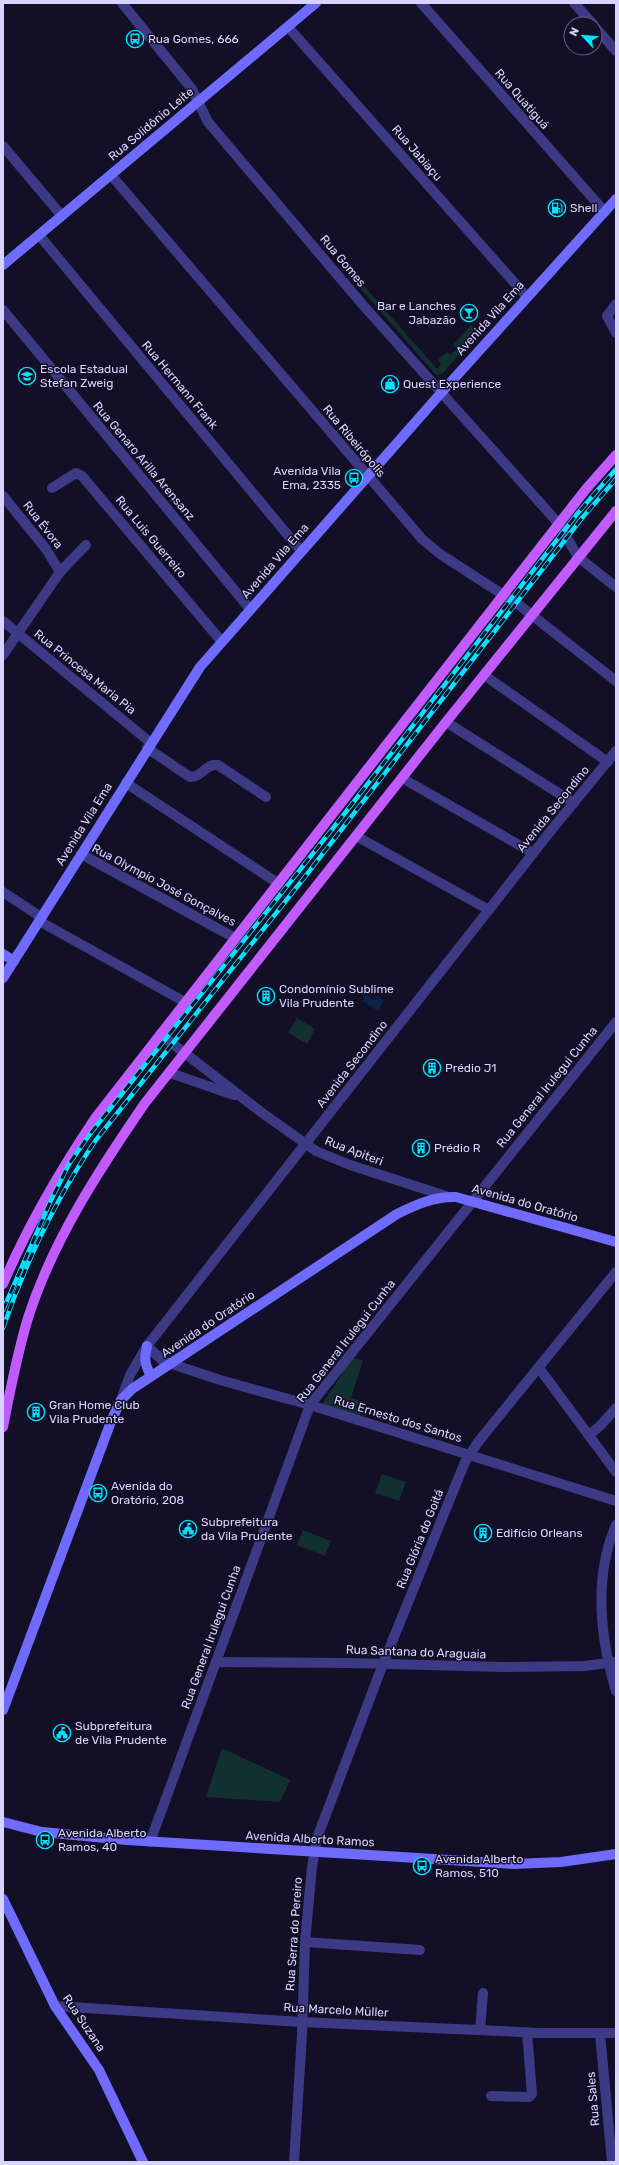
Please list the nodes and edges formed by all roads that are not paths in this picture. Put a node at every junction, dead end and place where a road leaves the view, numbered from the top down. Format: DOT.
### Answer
graph roads {
  1 [pos="316,3"];
  2 [pos="421,3"];
  3 [pos="574,3"];
  4 [pos="123,4"];
  5 [pos="585,16"];
  6 [pos="288,27"];
  7 [pos="603,36"];
  8 [pos="616,51"];
  9 [pos="198,103"];
  10 [pos="3,146"];
  11 [pos="111,175"];
  12 [pos="616,199"];
  13 [pos="604,212"];
  14 [pos="62,216"];
  15 [pos="39,235"];
  16 [pos="3,265"];
  17 [pos="527,297"];
  18 [pos="616,304"];
  19 [pos="3,310"];
  20 [pos="616,333"];
  21 [pos="441,393"];
  22 [pos="616,455"];
  23 [pos="367,476"];
  24 [pos="52,488"];
  25 [pos="3,496"];
  26 [pos="616,511"];
  27 [pos="559,524"];
  28 [pos="86,545"];
  29 [pos="301,551"];
  30 [pos="578,558"];
  31 [pos="60,572"];
  32 [pos="616,587"];
  33 [pos="504,595"];
  34 [pos="250,609"];
  35 [pos="533,615"];
  36 [pos="3,621"];
  37 [pos="17,633"];
  38 [pos="222,642"];
  39 [pos="3,655"];
  40 [pos="484,675"];
  41 [pos="616,681"];
  42 [pos="446,722"];
  43 [pos="149,746"];
  44 [pos="616,751"];
  45 [pos="608,762"];
  46 [pos="402,778"];
  47 [pos="126,783"];
  48 [pos="266,797"];
  49 [pos="574,803"];
  50 [pos="356,836"];
  51 [pos="533,853"];
  52 [pos="81,854"];
  53 [pos="279,884"];
  54 [pos="3,892"];
  55 [pos="489,910"];
  56 [pos="40,919"];
  57 [pos="236,938"];
  58 [pos="3,954"];
  59 [pos="14,961"];
  60 [pos="3,978"];
  61 [pos="185,1002"];
  62 [pos="616,1022"];
  63 [pos="160,1034"];
  64 [pos="185,1053"];
  65 [pos="170,1073"];
  66 [pos="242,1098"];
  67 [pos="306,1144"];
  68 [pos="446,1196"];
  69 [pos="473,1201"];
  70 [pos="616,1242"];
  71 [pos="616,1272"];
  72 [pos="3,1284"];
  73 [pos="147,1346"];
  74 [pos="171,1364"];
  75 [pos="539,1368"];
  76 [pos="151,1376"];
  77 [pos="121,1400"];
  78 [pos="310,1405"];
  79 [pos="616,1408"];
  80 [pos="3,1427"];
  81 [pos="588,1435"];
  82 [pos="469,1454"];
  83 [pos="616,1472"];
  84 [pos="616,1501"];
  85 [pos="616,1525"];
  86 [pos="216,1662"];
  87 [pos="612,1663"];
  88 [pos="383,1664"];
  89 [pos="616,1691"];
  90 [pos="3,1710"];
  91 [pos="3,1822"];
  92 [pos="150,1842"];
  93 [pos="314,1852"];
  94 [pos="616,1854"];
  95 [pos="3,1899"];
  96 [pos="305,1942"];
  97 [pos="420,1950"];
  98 [pos="483,1993"];
  99 [pos="55,2006"];
  100 [pos="302,2022"];
  101 [pos="480,2030"];
  102 [pos="527,2032"];
  103 [pos="616,2033"];
  104 [pos="600,2034"];
  105 [pos="491,2096"];
  106 [pos="143,2162"];
  107 [pos="294,2162"];
  108 [pos="612,2162"];
  1 -- 6 [label="main road, Rua Solidônio Leite"];
  2 -- 13 [label="street, Rua Quatiguá"];
  3 -- 5 [label="street"];
  4 -- 9 [label="street, Rua Gomes"];
  6 -- 9 [label="main road, Rua Solidônio Leite"];
  6 -- 17 [label="street, Rua Jabiaçu"];
  7 -- 8 [label="street"];
  9 -- 11 [label="main road, Rua Solidônio Leite"];
  9 -- 21 [label="street, Rua Gomes"];
  10 -- 14 [label="street"];
  11 -- 14 [label="main road, Rua Solidônio Leite"];
  11 -- 23 [label="street, Rua Ribeirópolis"];
  12 -- 13 [label="main road, Avenida Vila Ema"];
  13 -- 17 [label="main road, Avenida Vila Ema"];
  14 -- 15 [label="main road, Rua Solidônio Leite"];
  15 -- 16 [label="main road, Rua Solidônio Leite"];
  15 -- 29 [label="street, Rua Hermann Frank"];
  17 -- 21 [label="main road, Avenida Vila Ema"];
  18 -- 20 [label="street"];
  19 -- 34 [label="street, Rua Genaro Arilla Arensanz"];
  21 -- 23 [label="main road, Avenida Vila Ema"];
  21 -- 27 [label="street, Rua Gomes"];
  22 -- 27 [label="main road"];
  23 -- 29 [label="main road, Avenida Vila Ema"];
  23 -- 33 [label="street, Rua Ribeirópolis"];
  24 -- 38 [label="street, Rua Luis Guerreiro"];
  25 -- 31 [label="street, Rua Évora"];
  26 -- 30 [label="main road"];
  27 -- 30 [label="street, Rua Gomes"];
  27 -- 33 [label="main road"];
  28 -- 31 [label="street"];
  29 -- 34 [label="main road, Avenida Vila Ema"];
  30 -- 32 [label="street"];
  30 -- 35 [label="main road"];
  31 -- 37 [label="street"];
  33 -- 35 [label="street, Rua Ribeirópolis"];
  33 -- 53 [label="main road"];
  34 -- 38 [label="main road, Avenida Vila Ema"];
  35 -- 40 [label="main road"];
  35 -- 41 [label="street, Rua Ribeirópolis"];
  36 -- 37 [label="street, Rua Princesa Maria Pia"];
  37 -- 39 [label="street"];
  37 -- 43 [label="street, Rua Princesa Maria Pia"];
  38 -- 43 [label="main road, Avenida Vila Ema"];
  40 -- 42 [label="main road"];
  40 -- 45 [label="street"];
  42 -- 46 [label="main road"];
  42 -- 49 [label="street"];
  43 -- 47 [label="main road, Avenida Vila Ema"];
  43 -- 48 [label="street, Rua Princesa Maria Pia"];
  44 -- 45 [label="street, Avenida Secondino"];
  45 -- 49 [label="street, Avenida Secondino"];
  46 -- 50 [label="main road"];
  46 -- 51 [label="street"];
  47 -- 52 [label="main road, Avenida Vila Ema"];
  47 -- 53 [label="street"];
  49 -- 51 [label="street, Avenida Secondino"];
  50 -- 55 [label="street"];
  50 -- 64 [label="main road"];
  51 -- 55 [label="street, Avenida Secondino"];
  52 -- 56 [label="main road, Avenida Vila Ema"];
  52 -- 57 [label="street, Rua Olympio José Gonçalves"];
  53 -- 57 [label="main road"];
  54 -- 56 [label="street"];
  55 -- 67 [label="street, Avenida Secondino"];
  56 -- 59 [label="main road, Avenida Vila Ema"];
  56 -- 61 [label="street"];
  57 -- 61 [label="main road"];
  58 -- 59 [label="main road"];
  59 -- 60 [label="main road, Avenida Vila Ema"];
  61 -- 63 [label="main road"];
  62 -- 69 [label="street, Rua General Irulegui Cunha"];
  63 -- 64 [label="street, Rua Apiteri"];
  63 -- 72 [label="main road"];
  64 -- 65 [label="main road"];
  64 -- 66 [label="street, Rua Apiteri"];
  65 -- 66 [label="street, Rua Apiteri"];
  65 -- 80 [label="main road"];
  66 -- 67 [label="street, Rua Apiteri"];
  67 -- 68 [label="street, Rua Apiteri"];
  67 -- 73 [label="street, Avenida Secondino"];
  68 -- 69 [label="main road, Avenida do Oratório"];
  68 -- 74 [label="main road, Avenida do Oratório"];
  69 -- 70 [label="main road, Avenida do Oratório"];
  69 -- 78 [label="street, Rua General Irulegui Cunha"];
  71 -- 75 [label="street, Rua Glória do Goitá"];
  73 -- 74 [label="street, Rua Ernesto dos Santos"];
  73 -- 76 [label="main road"];
  73 -- 77 [label="street, Avenida Secondino"];
  74 -- 76 [label="main road, Avenida do Oratório"];
  74 -- 78 [label="street, Rua Ernesto dos Santos"];
  75 -- 81 [label="street"];
  75 -- 82 [label="street, Rua Glória do Goitá"];
  76 -- 77 [label="main road, Avenida do Oratório"];
  77 -- 90 [label="main road, Avenida do Oratório"];
  78 -- 82 [label="street, Rua Ernesto dos Santos"];
  78 -- 86 [label="street, Rua General Irulegui Cunha"];
  79 -- 81 [label="street"];
  81 -- 83 [label="street"];
  82 -- 84 [label="street, Rua Ernesto dos Santos"];
  82 -- 88 [label="street, Rua Glória do Goitá"];
  85 -- 87 [label="street"];
  86 -- 88 [label="street, Rua Santana do Araguaia"];
  86 -- 92 [label="street, Rua General Irulegui Cunha"];
  87 -- 88 [label="street, Rua Santana do Araguaia"];
  87 -- 89 [label="street"];
  88 -- 93 [label="street, Rua Glória do Goitá"];
  91 -- 92 [label="main road, Avenida Alberto Ramos"];
  92 -- 93 [label="main road, Avenida Alberto Ramos"];
  93 -- 94 [label="main road, Avenida Alberto Ramos"];
  93 -- 96 [label="street, Rua Serra do Pereiro"];
  95 -- 99 [label="main road, Rua Suzana"];
  96 -- 97 [label="street"];
  96 -- 100 [label="street, Rua Serra do Pereiro"];
  98 -- 101 [label="street"];
  99 -- 100 [label="street, Rua Marcelo Müller"];
  99 -- 106 [label="main road, Rua Suzana"];
  100 -- 101 [label="street, Rua Marcelo Müller"];
  100 -- 107 [label="street, Rua Serra do Pereiro"];
  101 -- 102 [label="street, Rua Marcelo Müller"];
  102 -- 104 [label="street, Rua Marcelo Müller"];
  102 -- 105 [label="street"];
  103 -- 104 [label="street, Rua Marcelo Müller"];
  104 -- 108 [label="street, Rua Sales"];
}
